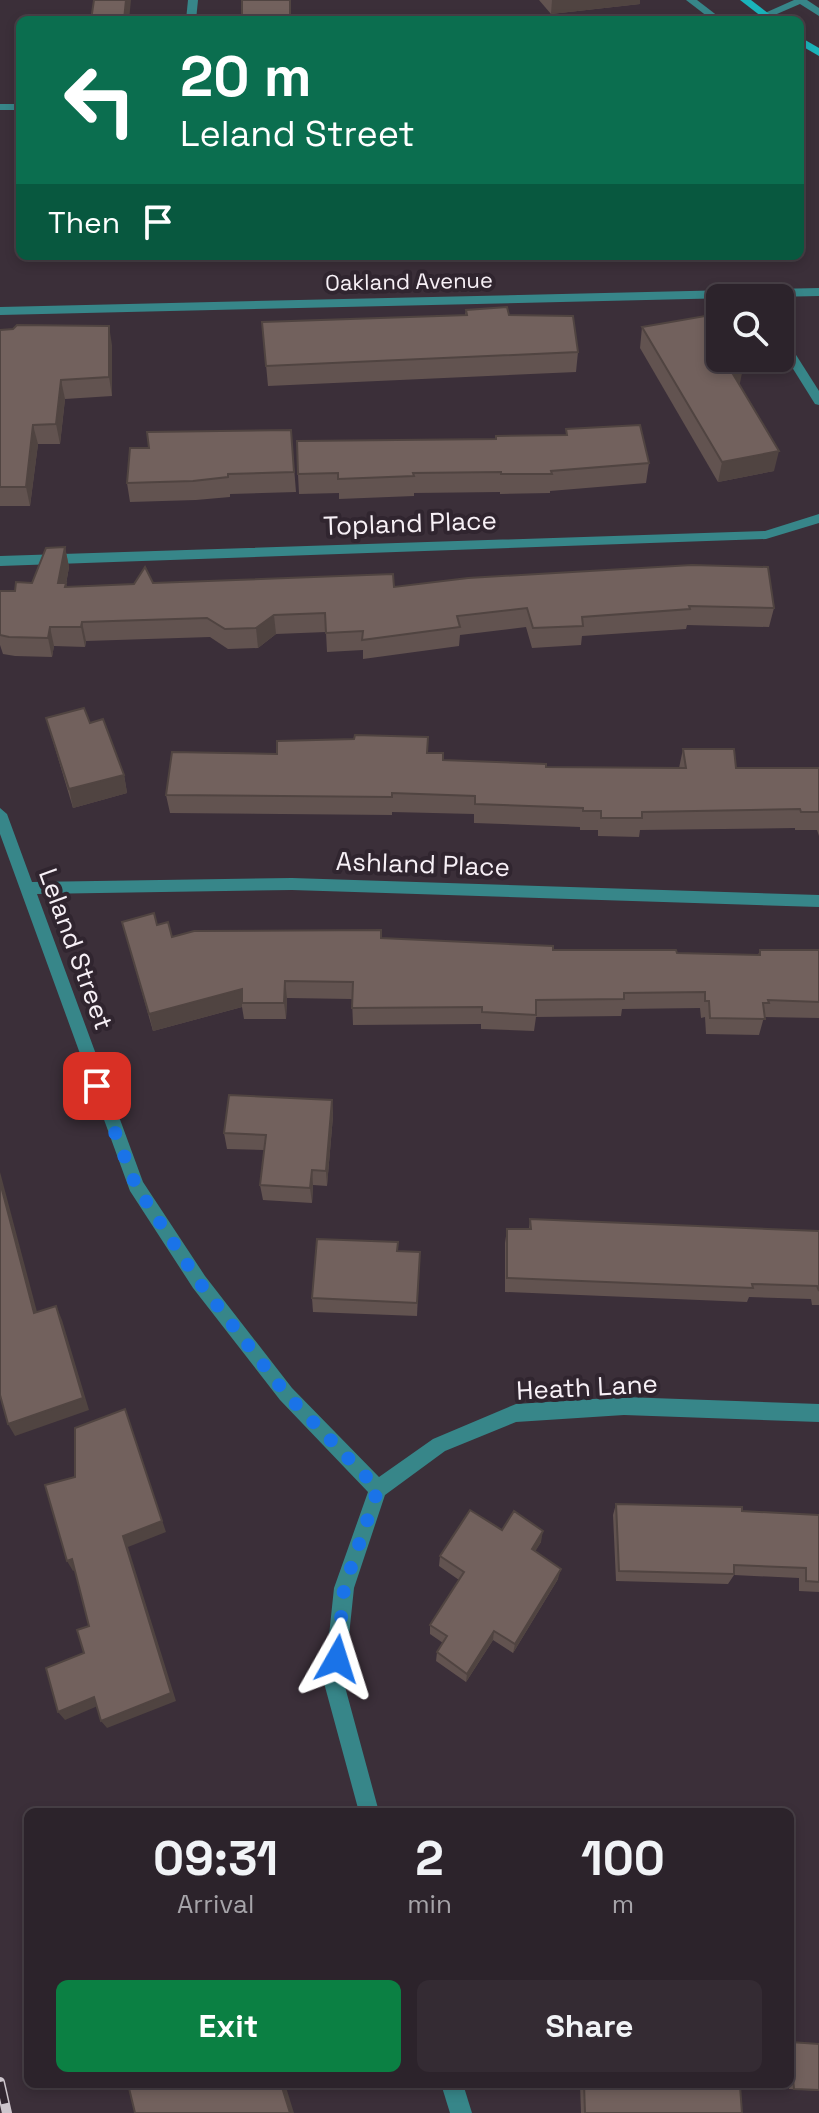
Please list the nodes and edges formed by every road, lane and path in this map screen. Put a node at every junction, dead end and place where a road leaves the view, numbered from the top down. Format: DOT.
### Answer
graph roads {
  1 [pos="691,0"];
  2 [pos="745,0"];
  3 [pos="801,0"];
  4 [pos="819,13"];
  5 [pos="713,16"];
  6 [pos="766,16"];
  7 [pos="773,16"];
  8 [pos="819,292"];
  9 [pos="794,294"];
  10 [pos="706,297"];
  11 [pos="0,311"];
  12 [pos="794,361"];
  13 [pos="819,401"];
  14 [pos="819,518"];
  15 [pos="0,561"];
  16 [pos="0,814"];
  17 [pos="26,888"];
  18 [pos="819,901"];
  19 [pos="819,1413"];
  20 [pos="378,1489"];
  21 [pos="368,1808"];
  22 [pos="453,2088"];
  23 [pos="461,2113"];
  1 -- 5 [label="street"];
  2 -- 6 [label="main road"];
  3 -- 4 [label="street"];
  3 -- 7 [label="street"];
  8 -- 9 [label="street, Oakland Avenue"];
  10 -- 11 [label="street, Oakland Avenue"];
  12 -- 13 [label="street"];
  14 -- 15 [label="street, Topland Place"];
  16 -- 17 [label="street, Leland Street"];
  17 -- 18 [label="street, Ashland Place"];
  17 -- 20 [label="street, Leland Street"];
  19 -- 20 [label="street, Heath Lane"];
  20 -- 21 [label="street"];
  22 -- 23 [label="street"];
}
